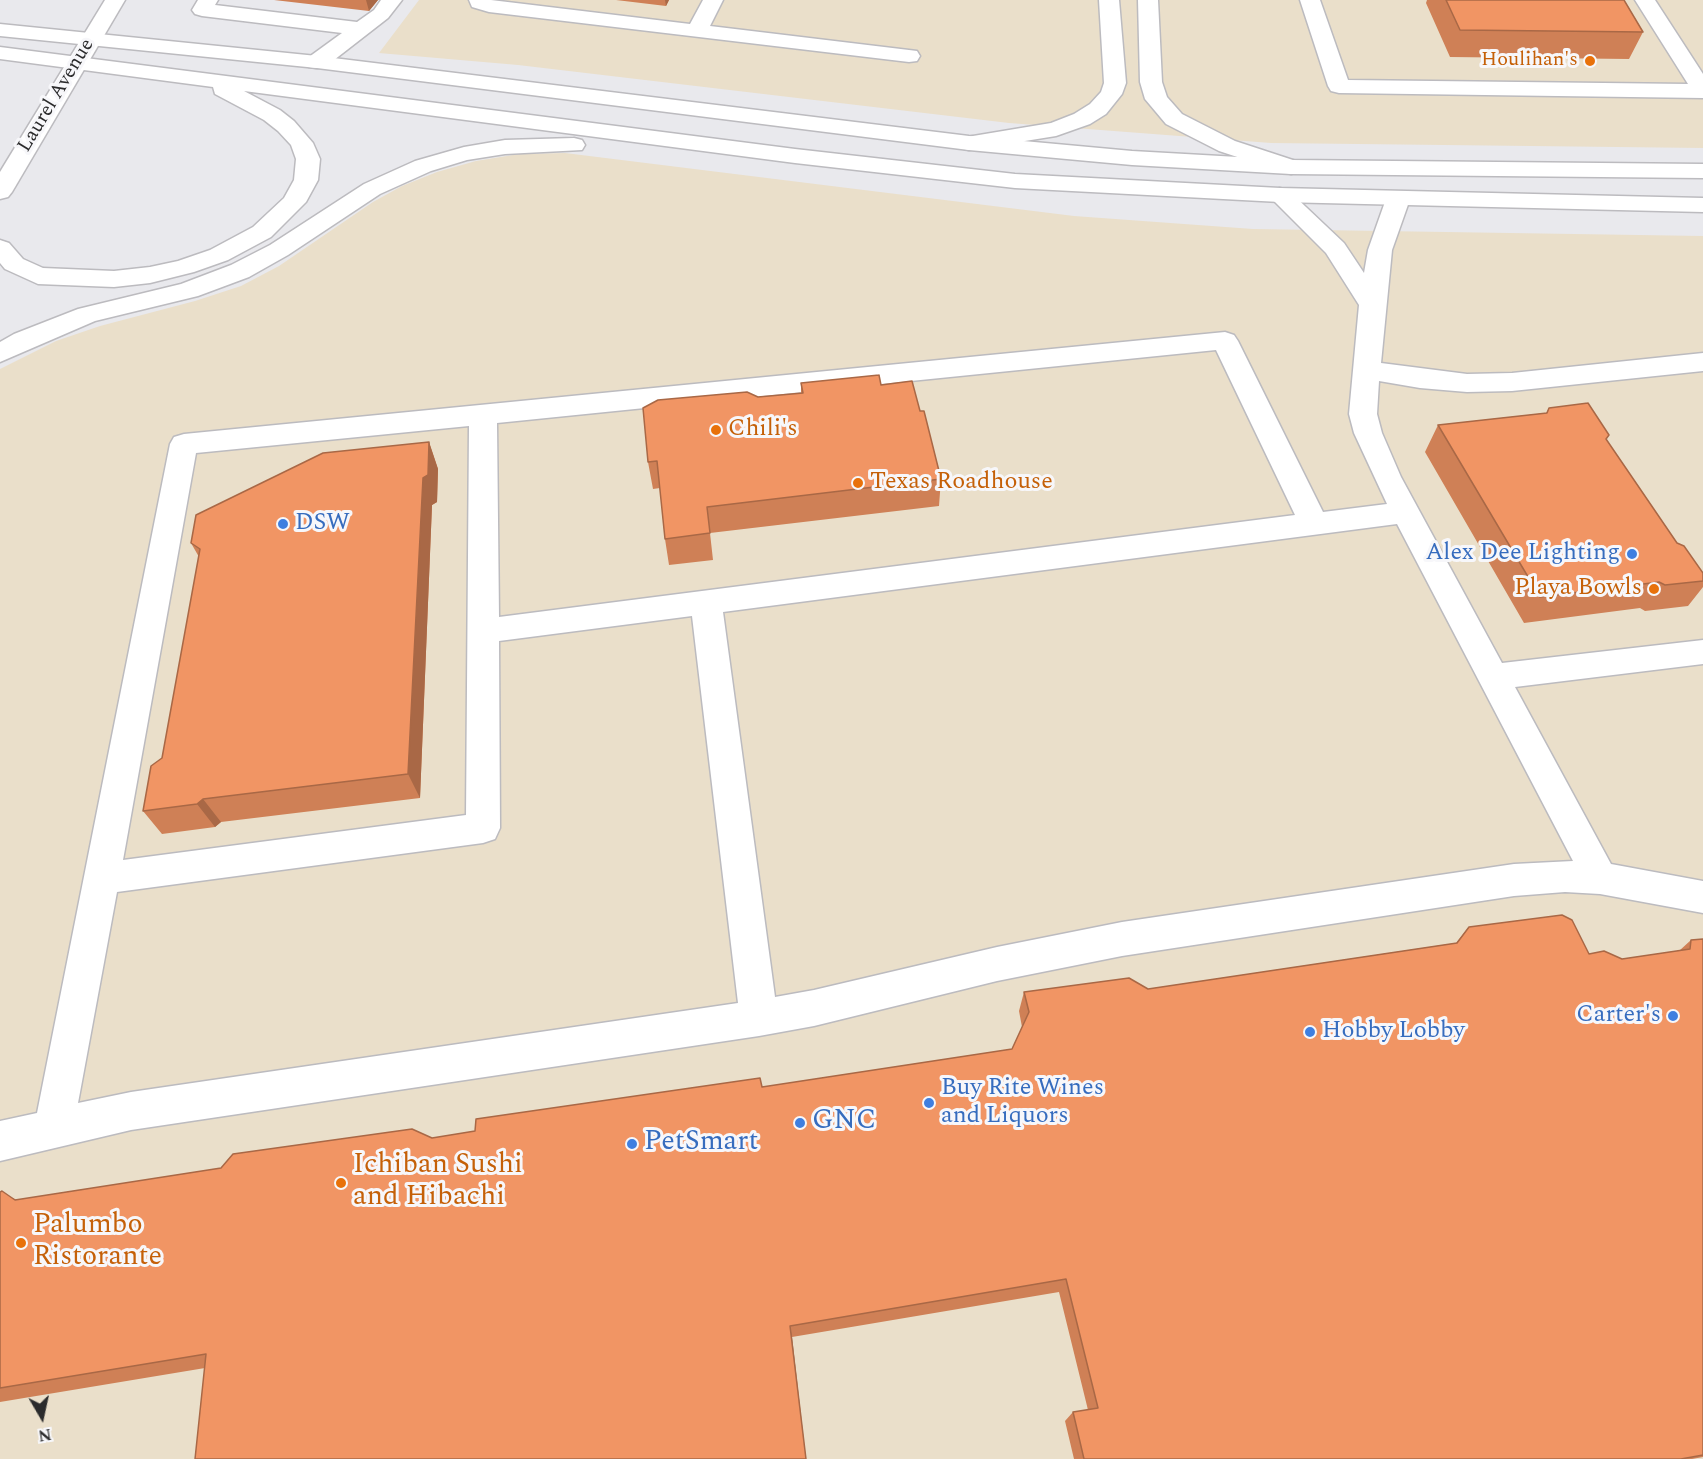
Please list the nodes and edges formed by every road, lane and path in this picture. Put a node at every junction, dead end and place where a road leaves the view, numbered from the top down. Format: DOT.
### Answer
graph roads {
  1 [pos="115,0"];
  2 [pos="208,0"];
  3 [pos="392,0"];
  4 [pos="479,0"];
  5 [pos="713,0"];
  6 [pos="1109,0"];
  7 [pos="1148,0"];
  8 [pos="1310,0"];
  9 [pos="1645,0"];
  10 [pos="362,29"];
  11 [pos="0,30"];
  12 [pos="697,31"];
  13 [pos="91,39"];
  14 [pos="0,54"];
  15 [pos="909,56"];
  16 [pos="317,62"];
  17 [pos="78,63"];
  18 [pos="169,74"];
  19 [pos="1702,91"];
  20 [pos="969,142"];
  21 [pos="795,156"];
  22 [pos="1292,167"];
  23 [pos="1703,171"];
  24 [pos="0,192"];
  25 [pos="1280,195"];
  26 [pos="1398,199"];
  27 [pos="1703,205"];
  28 [pos="0,248"];
  29 [pos="1372,306"];
  30 [pos="0,352"];
  31 [pos="1699,368"];
  32 [pos="1367,370"];
  33 [pos="483,415"];
  34 [pos="1406,512"];
  35 [pos="1314,524"];
  36 [pos="706,602"];
  37 [pos="483,631"];
  38 [pos="1703,652"];
  39 [pos="1494,676"];
  40 [pos="101,878"];
  41 [pos="1600,878"];
  42 [pos="1703,897"];
  43 [pos="759,1018"];
  44 [pos="54,1127"];
  45 [pos="0,1141"];
  1 -- 13 [label="main road, Laurel Avenue"];
  2 -- 10 [label="main road"];
  3 -- 10 [label="main road"];
  4 -- 12 [label="main road"];
  5 -- 12 [label="main road"];
  6 -- 20 [label="main road"];
  7 -- 22 [label="main road"];
  8 -- 19 [label="main road"];
  9 -- 19 [label="main road"];
  10 -- 16 [label="main road"];
  11 -- 13 [label="main road"];
  12 -- 15 [label="main road"];
  13 -- 16 [label="main road"];
  13 -- 17 [label="main road, Laurel Avenue"];
  14 -- 17 [label="main road"];
  16 -- 20 [label="main road"];
  17 -- 18 [label="main road"];
  17 -- 24 [label="main road, Laurel Avenue"];
  18 -- 21 [label="main road"];
  18 -- 28 [label="main road"];
  20 -- 22 [label="main road"];
  21 -- 25 [label="main road"];
  21 -- 30 [label="main road"];
  22 -- 23 [label="main road"];
  25 -- 26 [label="main road"];
  25 -- 29 [label="main road"];
  26 -- 27 [label="main road"];
  26 -- 29 [label="main road"];
  29 -- 32 [label="main road"];
  31 -- 32 [label="main road"];
  32 -- 34 [label="main road"];
  33 -- 35 [label="main road"];
  33 -- 37 [label="main road"];
  33 -- 40 [label="main road"];
  34 -- 35 [label="main road"];
  34 -- 39 [label="main road"];
  35 -- 36 [label="main road"];
  36 -- 37 [label="main road"];
  36 -- 43 [label="main road"];
  37 -- 40 [label="main road"];
  38 -- 39 [label="main road"];
  39 -- 41 [label="main road"];
  40 -- 44 [label="main road"];
  41 -- 42 [label="main road"];
  41 -- 43 [label="main road"];
  43 -- 44 [label="main road"];
  44 -- 45 [label="main road"];
}
